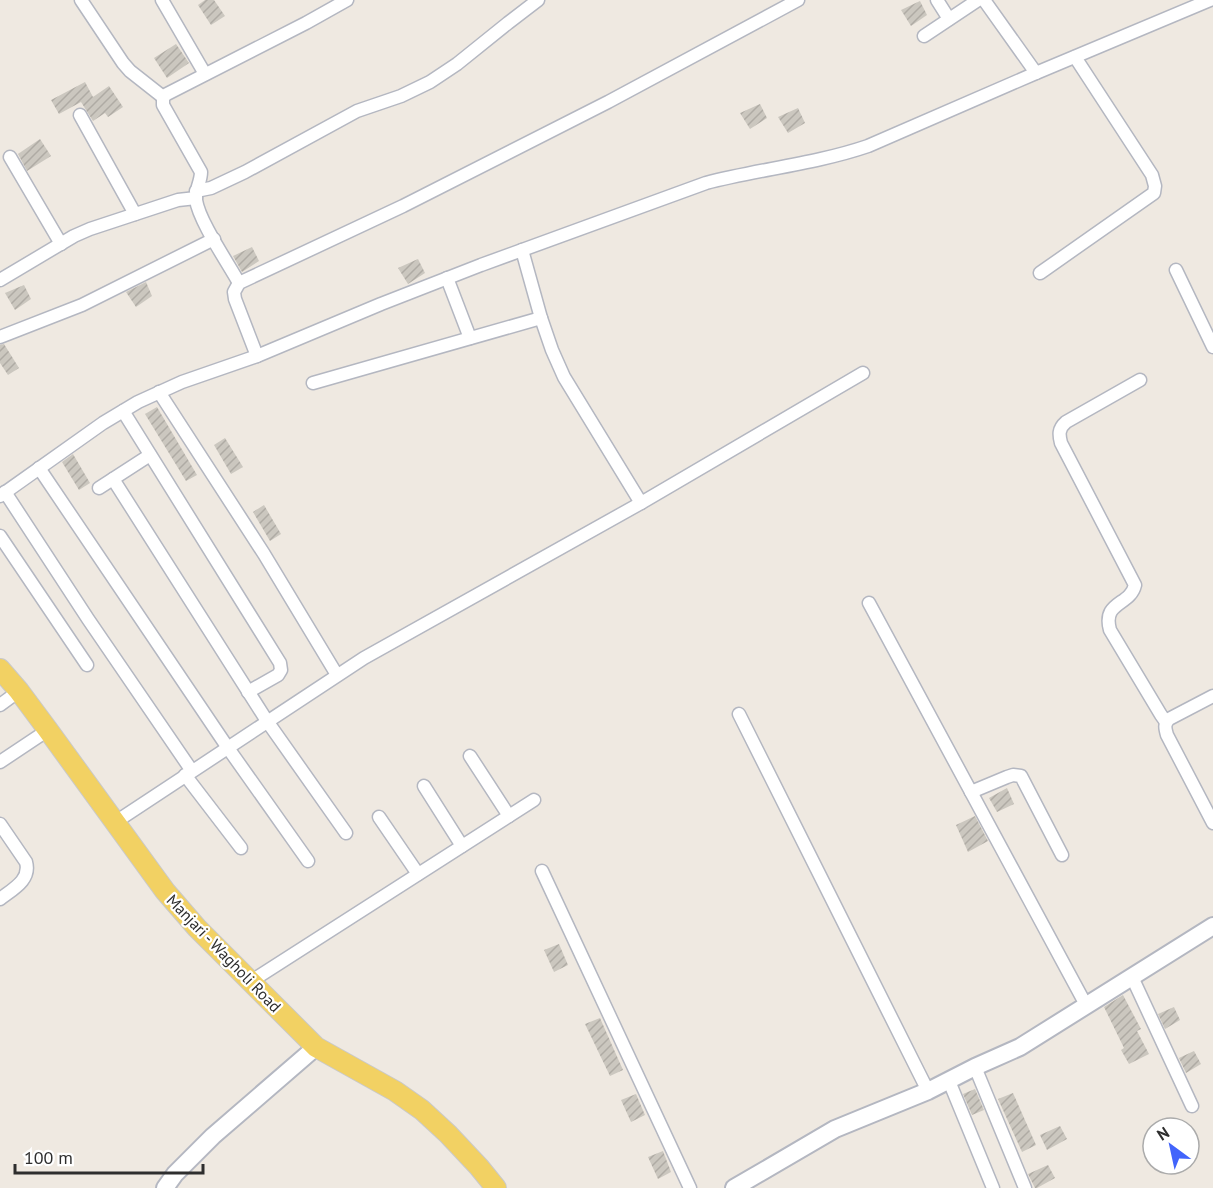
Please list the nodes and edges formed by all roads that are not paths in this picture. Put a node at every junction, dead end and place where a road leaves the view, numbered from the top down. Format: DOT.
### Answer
graph roads {
  1 [pos="81,0"];
  2 [pos="162,0"];
  3 [pos="347,0"];
  4 [pos="538,0"];
  5 [pos="798,0"];
  6 [pos="937,0"];
  7 [pos="978,0"];
  8 [pos="984,0"];
  9 [pos="1210,0"];
  10 [pos="950,19"];
  11 [pos="924,36"];
  12 [pos="1075,57"];
  13 [pos="1036,73"];
  14 [pos="205,74"];
  15 [pos="163,97"];
  16 [pos="80,115"];
  17 [pos="10,158"];
  18 [pos="196,194"];
  19 [pos="135,214"];
  20 [pos="214,239"];
  21 [pos="61,244"];
  22 [pos="522,250"];
  23 [pos="1176,270"];
  24 [pos="1040,273"];
  25 [pos="447,278"];
  26 [pos="0,280"];
  27 [pos="239,284"];
  28 [pos="541,318"];
  29 [pos="0,337"];
  30 [pos="470,338"];
  31 [pos="1213,347"];
  32 [pos="257,356"];
  33 [pos="863,373"];
  34 [pos="1140,380"];
  35 [pos="313,384"];
  36 [pos="159,393"];
  37 [pos="123,411"];
  38 [pos="150,455"];
  39 [pos="39,468"];
  40 [pos="113,478"];
  41 [pos="99,488"];
  42 [pos="3,494"];
  43 [pos="641,503"];
  44 [pos="0,536"];
  45 [pos="869,603"];
  46 [pos="87,665"];
  47 [pos="0,669"];
  48 [pos="337,675"];
  49 [pos="19,691"];
  50 [pos="248,692"];
  51 [pos="1213,696"];
  52 [pos="0,705"];
  53 [pos="739,714"];
  54 [pos="267,721"];
  55 [pos="1166,722"];
  56 [pos="48,730"];
  57 [pos="228,748"];
  58 [pos="470,756"];
  59 [pos="0,762"];
  60 [pos="188,773"];
  61 [pos="423,786"];
  62 [pos="971,792"];
  63 [pos="534,800"];
  64 [pos="509,816"];
  65 [pos="379,817"];
  66 [pos="114,823"];
  67 [pos="1213,823"];
  68 [pos="0,824"];
  69 [pos="346,833"];
  70 [pos="462,846"];
  71 [pos="241,848"];
  72 [pos="1062,855"];
  73 [pos="308,861"];
  74 [pos="542,871"];
  75 [pos="418,874"];
  76 [pos="0,899"];
  77 [pos="1213,926"];
  78 [pos="1132,977"];
  79 [pos="250,982"];
  80 [pos="1086,1005"];
  81 [pos="316,1047"];
  82 [pos="975,1067"];
  83 [pos="949,1081"];
  84 [pos="928,1091"];
  85 [pos="1192,1106"];
  86 [pos="165,1188"];
  87 [pos="496,1188"];
  88 [pos="690,1188"];
  89 [pos="734,1188"];
  90 [pos="993,1188"];
  91 [pos="1025,1188"];
  1 -- 15 [label="street"];
  2 -- 14 [label="street"];
  3 -- 14 [label="street"];
  4 -- 18 [label="street"];
  5 -- 27 [label="street"];
  6 -- 10 [label="street"];
  7 -- 10 [label="street"];
  8 -- 13 [label="street"];
  9 -- 12 [label="street"];
  10 -- 11 [label="street"];
  12 -- 13 [label="street"];
  12 -- 24 [label="street"];
  13 -- 22 [label="street"];
  14 -- 15 [label="street"];
  15 -- 18 [label="street"];
  16 -- 19 [label="street"];
  17 -- 21 [label="street"];
  18 -- 19 [label="street"];
  18 -- 20 [label="street"];
  19 -- 21 [label="street"];
  20 -- 27 [label="street"];
  20 -- 29 [label="street"];
  21 -- 26 [label="street"];
  22 -- 25 [label="street"];
  22 -- 28 [label="street"];
  23 -- 31 [label="street"];
  25 -- 30 [label="street"];
  25 -- 32 [label="street"];
  27 -- 32 [label="street"];
  28 -- 30 [label="street"];
  28 -- 43 [label="street"];
  30 -- 35 [label="street"];
  32 -- 36 [label="street"];
  33 -- 43 [label="street"];
  34 -- 55 [label="street"];
  36 -- 37 [label="street"];
  36 -- 48 [label="street"];
  37 -- 38 [label="street"];
  37 -- 39 [label="street"];
  38 -- 40 [label="street"];
  38 -- 50 [label="street"];
  39 -- 42 [label="street"];
  39 -- 57 [label="street"];
  40 -- 41 [label="street"];
  40 -- 50 [label="street"];
  42 -- 60 [label="street"];
  43 -- 48 [label="street"];
  44 -- 46 [label="street"];
  45 -- 62 [label="street"];
  47 -- 49 [label="main road, Manjari - Wagholi Road"];
  48 -- 54 [label="street"];
  49 -- 52 [label="street"];
  49 -- 56 [label="main road, Manjari - Wagholi Road"];
  50 -- 54 [label="street"];
  51 -- 55 [label="street"];
  53 -- 84 [label="street"];
  54 -- 57 [label="street"];
  54 -- 69 [label="street"];
  55 -- 67 [label="street"];
  56 -- 59 [label="street"];
  56 -- 66 [label="main road, Manjari - Wagholi Road"];
  57 -- 60 [label="street"];
  57 -- 73 [label="street"];
  58 -- 64 [label="street"];
  60 -- 66 [label="street"];
  60 -- 71 [label="street"];
  61 -- 70 [label="street"];
  62 -- 72 [label="street"];
  62 -- 80 [label="street"];
  63 -- 64 [label="street"];
  64 -- 70 [label="street"];
  65 -- 75 [label="street"];
  66 -- 79 [label="main road, Manjari - Wagholi Road"];
  68 -- 76 [label="street"];
  70 -- 75 [label="street"];
  74 -- 88 [label="street"];
  75 -- 79 [label="street"];
  77 -- 78 [label="street"];
  78 -- 80 [label="street"];
  78 -- 85 [label="street"];
  79 -- 81 [label="main road, Manjari - Wagholi Road"];
  80 -- 82 [label="street"];
  81 -- 86 [label="street"];
  81 -- 87 [label="main road, Manjari - Wagholi Road"];
  82 -- 83 [label="street"];
  82 -- 91 [label="street"];
  83 -- 84 [label="street"];
  83 -- 90 [label="street"];
  84 -- 89 [label="street"];
}
